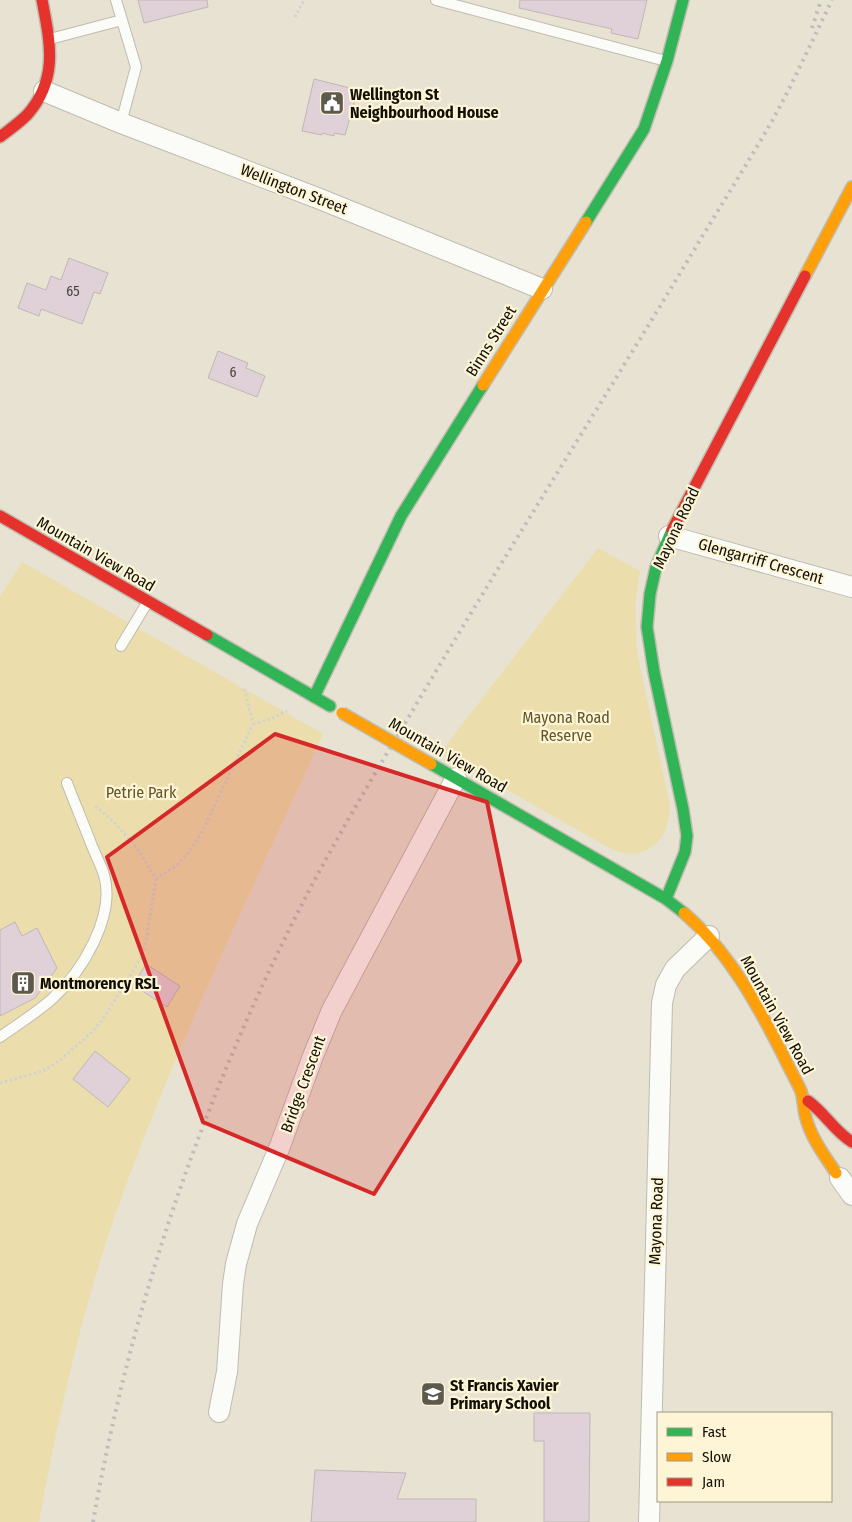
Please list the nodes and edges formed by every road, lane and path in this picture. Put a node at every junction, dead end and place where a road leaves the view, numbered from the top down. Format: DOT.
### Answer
graph roads {
  1 [pos="42,0"];
  2 [pos="116,0"];
  3 [pos="304,0"];
  4 [pos="436,0"];
  5 [pos="683,0"];
  6 [pos="296,17"];
  7 [pos="122,20"];
  8 [pos="50,39"];
  9 [pos="667,61"];
  10 [pos="44,91"];
  11 [pos="122,123"];
  12 [pos="0,137"];
  13 [pos="852,187"];
  14 [pos="542,289"];
  15 [pos="2,522"];
  16 [pos="669,536"];
  17 [pos="852,587"];
  18 [pos="148,602"];
  19 [pos="121,646"];
  20 [pos="237,654"];
  21 [pos="314,697"];
  22 [pos="456,778"];
  23 [pos="67,783"];
  24 [pos="156,879"];
  25 [pos="666,900"];
  26 [pos="709,936"];
  27 [pos="0,1038"];
  28 [pos="804,1099"];
  29 [pos="852,1142"];
  30 [pos="843,1178"];
  31 [pos="852,1195"];
  32 [pos="219,1412"];
  33 [pos="649,1522"];
  1 -- 8 [label="street"];
  2 -- 7 [label="lane"];
  3 -- 6 [label="path"];
  4 -- 9 [label="lane"];
  5 -- 9 [label="street, Binns Street"];
  7 -- 8 [label="lane"];
  7 -- 11 [label="lane"];
  8 -- 10 [label="street"];
  9 -- 14 [label="street, Binns Street"];
  10 -- 11 [label="street, Wellington Street"];
  10 -- 12 [label="street"];
  11 -- 14 [label="street, Wellington Street"];
  13 -- 16 [label="street, Mayona Road"];
  14 -- 21 [label="street, Binns Street"];
  15 -- 18 [label="street, Mountain View Road"];
  16 -- 17 [label="street, Glengarriff Crescent"];
  16 -- 25 [label="street, Mayona Road"];
  18 -- 19 [label="lane"];
  18 -- 20 [label="street, Mountain View Road"];
  20 -- 21 [label="street, Mountain View Road"];
  20 -- 24 [label="path"];
  21 -- 22 [label="street, Mountain View Road, bridge"];
  22 -- 25 [label="street, Mountain View Road"];
  22 -- 32 [label="street, Bridge Crescent"];
  23 -- 27 [label="lane"];
  25 -- 26 [label="street, Mountain View Road"];
  26 -- 28 [label="street, Mountain View Road"];
  26 -- 33 [label="street, Mayona Road"];
  28 -- 29 [label="street, Mountain View Road"];
  28 -- 30 [label="street, Mountain View Road"];
  29 -- 30 [label="street"];
  30 -- 31 [label="street"];
}
